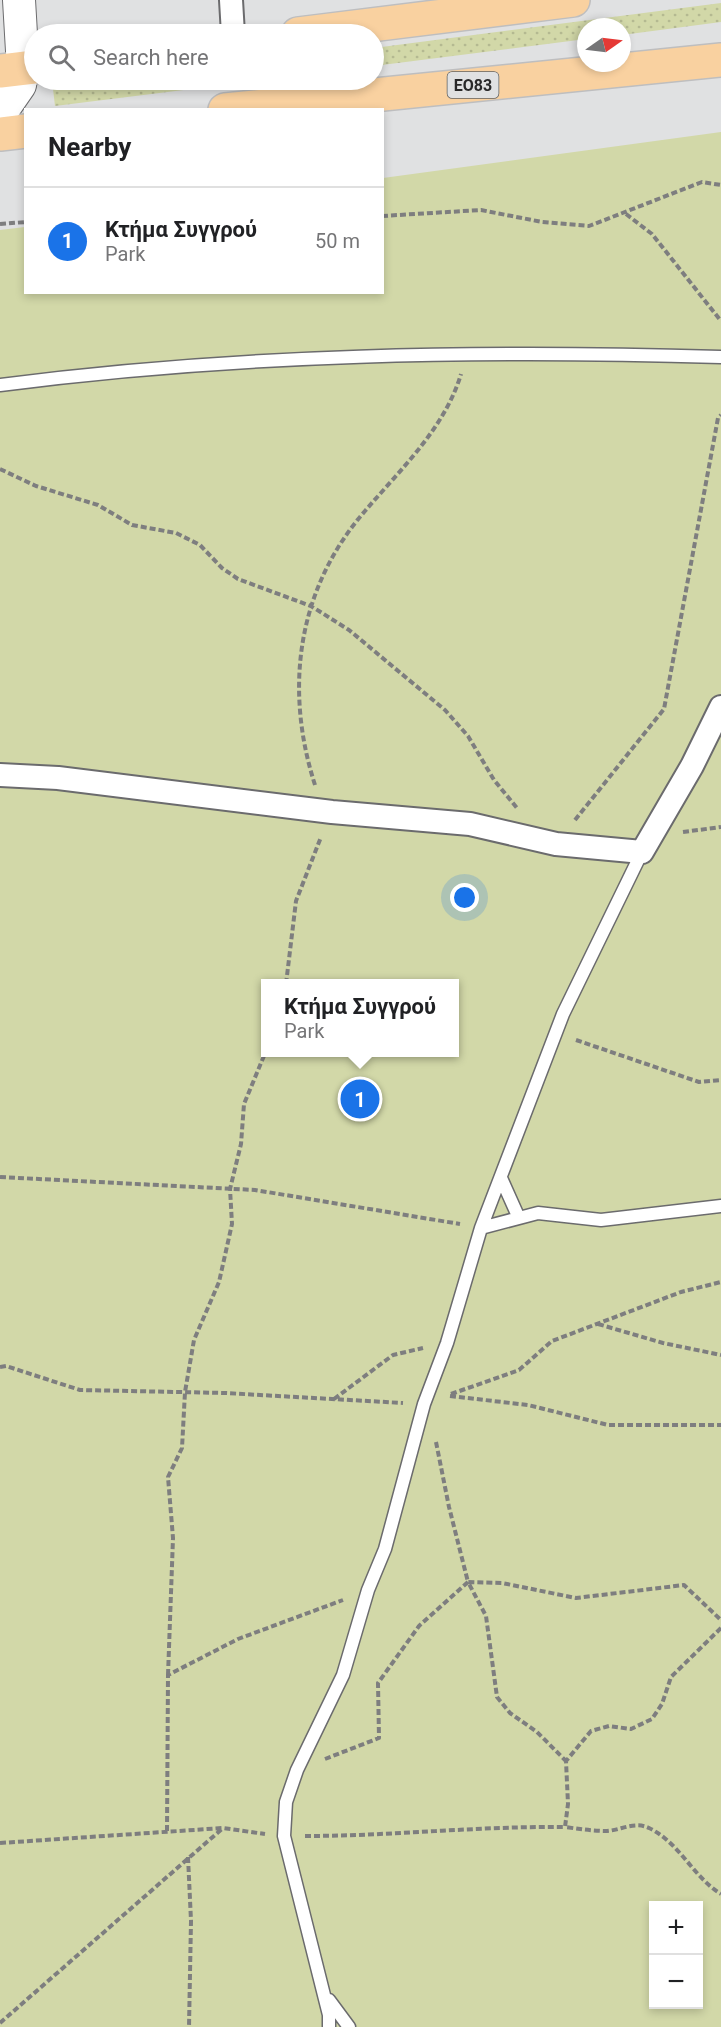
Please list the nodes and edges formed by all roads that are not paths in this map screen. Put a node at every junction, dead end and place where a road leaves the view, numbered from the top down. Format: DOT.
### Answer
graph roads {
  1 [pos="19,0"];
  2 [pos="231,0"];
  3 [pos="573,0"];
  4 [pos="232,24"];
  5 [pos="379,24"];
  6 [pos="721,60"];
  7 [pos="19,69"];
  8 [pos="245,108"];
  9 [pos="0,114"];
  10 [pos="24,131"];
  11 [pos="0,135"];
  12 [pos="721,357"];
  13 [pos="0,385"];
  14 [pos="721,707"];
  15 [pos="0,775"];
  16 [pos="642,852"];
  17 [pos="501,1178"];
  18 [pos="721,1206"];
  19 [pos="518,1216"];
  20 [pos="481,1228"];
  21 [pos="322,1988"];
  22 [pos="328,2027"];
  23 [pos="349,2027"];
  1 -- 7 [label="street"];
  2 -- 4 [label="street"];
  3 -- 5 [label="main road"];
  6 -- 8 [label="main road, ΕΟ83"];
  7 -- 9 [label="street"];
  10 -- 11 [label="main road"];
  12 -- 13 [label="lane"];
  14 -- 16 [label="street"];
  15 -- 16 [label="street"];
  16 -- 17 [label="lane"];
  17 -- 19 [label="lane"];
  17 -- 20 [label="lane"];
  18 -- 19 [label="lane"];
  19 -- 20 [label="lane"];
  20 -- 21 [label="lane"];
  21 -- 22 [label="lane"];
  21 -- 23 [label="lane"];
}
